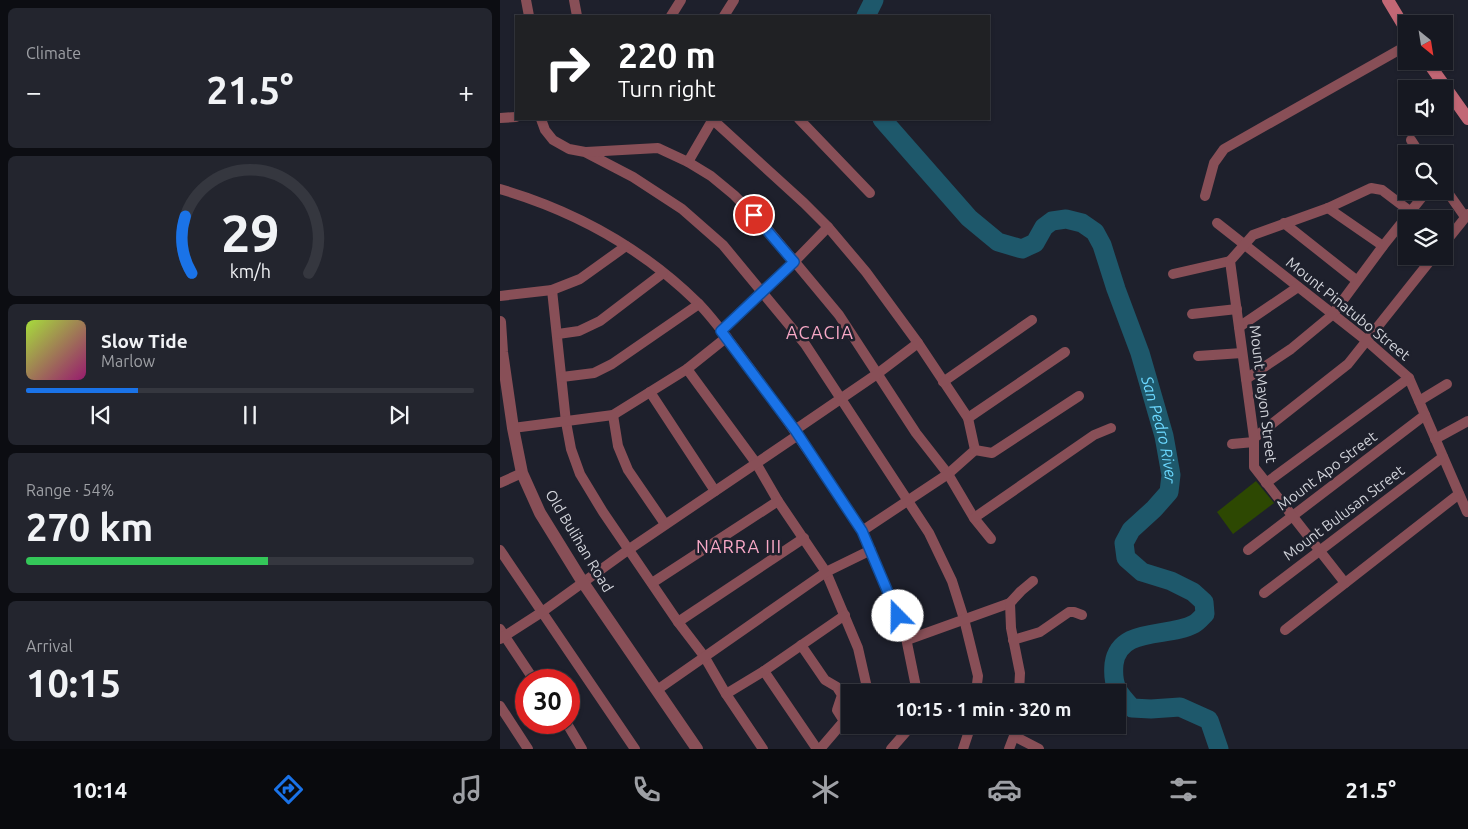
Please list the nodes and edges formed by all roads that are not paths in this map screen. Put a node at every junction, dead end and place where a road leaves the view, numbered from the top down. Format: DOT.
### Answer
graph roads {
  1 [pos="526,0"];
  2 [pos="574,0"];
  3 [pos="681,0"];
  4 [pos="734,0"];
  5 [pos="1388,0"];
  6 [pos="529,15"];
  7 [pos="577,15"];
  8 [pos="672,15"];
  9 [pos="725,15"];
  10 [pos="1398,17"];
  11 [pos="1398,51"];
  12 [pos="1433,70"];
  13 [pos="515,117"];
  14 [pos="500,118"];
  15 [pos="1468,119"];
  16 [pos="541,120"];
  17 [pos="712,120"];
  18 [pos="714,120"];
  19 [pos="800,120"];
  20 [pos="1411,140"];
  21 [pos="1414,145"];
  22 [pos="585,152"];
  23 [pos="688,162"];
  24 [pos="500,189"];
  25 [pos="870,193"];
  26 [pos="1205,196"];
  27 [pos="1453,198"];
  28 [pos="1420,200"];
  29 [pos="1328,208"];
  30 [pos="1408,210"];
  31 [pos="1413,210"];
  32 [pos="1467,215"];
  33 [pos="1217,222"];
  34 [pos="1284,223"];
  35 [pos="828,227"];
  36 [pos="1398,228"];
  37 [pos="1453,233"];
  38 [pos="1245,244"];
  39 [pos="626,246"];
  40 [pos="1383,246"];
  41 [pos="1230,260"];
  42 [pos="794,262"];
  43 [pos="1427,265"];
  44 [pos="663,273"];
  45 [pos="1173,274"];
  46 [pos="1356,280"];
  47 [pos="1298,287"];
  48 [pos="552,290"];
  49 [pos="763,292"];
  50 [pos="500,296"];
  51 [pos="698,304"];
  52 [pos="1237,309"];
  53 [pos="1192,314"];
  54 [pos="1332,315"];
  55 [pos="1032,320"];
  56 [pos="500,322"];
  57 [pos="1239,327"];
  58 [pos="558,334"];
  59 [pos="724,334"];
  60 [pos="1367,342"];
  61 [pos="918,343"];
  62 [pos="501,352"];
  63 [pos="1065,352"];
  64 [pos="1242,352"];
  65 [pos="1198,356"];
  66 [pos="687,369"];
  67 [pos="877,374"];
  68 [pos="562,377"];
  69 [pos="1409,378"];
  70 [pos="1246,379"];
  71 [pos="942,382"];
  72 [pos="1447,384"];
  73 [pos="650,392"];
  74 [pos="1079,396"];
  75 [pos="505,398"];
  76 [pos="842,398"];
  77 [pos="1418,401"];
  78 [pos="613,415"];
  79 [pos="1425,415"];
  80 [pos="968,418"];
  81 [pos="1468,421"];
  82 [pos="566,422"];
  83 [pos="513,428"];
  84 [pos="1111,428"];
  85 [pos="796,432"];
  86 [pos="1435,438"];
  87 [pos="1254,440"];
  88 [pos="1232,444"];
  89 [pos="975,450"];
  90 [pos="1443,457"];
  91 [pos="756,463"];
  92 [pos="522,473"];
  93 [pos="948,474"];
  94 [pos="500,483"];
  95 [pos="1266,483"];
  96 [pos="715,491"];
  97 [pos="1459,494"];
  98 [pos="909,500"];
  99 [pos="778,501"];
  100 [pos="1467,512"];
  101 [pos="1292,516"];
  102 [pos="974,518"];
  103 [pos="665,524"];
  104 [pos="862,531"];
  105 [pos="804,538"];
  106 [pos="991,539"];
  107 [pos="500,550"];
  108 [pos="628,550"];
  109 [pos="871,550"];
  110 [pos="1248,550"];
  111 [pos="1319,550"];
  112 [pos="826,572"];
  113 [pos="1033,580"];
  114 [pos="582,581"];
  115 [pos="1345,583"];
  116 [pos="652,584"];
  117 [pos="1264,593"];
  118 [pos="1010,603"];
  119 [pos="542,612"];
  120 [pos="845,615"];
  121 [pos="1082,615"];
  122 [pos="964,619"];
  123 [pos="678,622"];
  124 [pos="1285,630"];
  125 [pos="502,634"];
  126 [pos="907,640"];
  127 [pos="1013,640"];
  128 [pos="801,645"];
  129 [pos="704,656"];
  130 [pos="526,669"];
  131 [pos="764,671"];
  132 [pos="866,684"];
  133 [pos="915,684"];
  134 [pos="977,684"];
  135 [pos="1019,684"];
  136 [pos="657,690"];
  137 [pos="841,692"];
  138 [pos="726,694"];
  139 [pos="841,698"];
  140 [pos="500,706"];
  141 [pos="841,713"];
  142 [pos="841,724"];
  143 [pos="573,734"];
  144 [pos="904,734"];
  145 [pos="968,734"];
  146 [pos="1014,736"];
  147 [pos="528,749"];
  148 [pos="582,749"];
  149 [pos="635,749"];
  150 [pos="697,749"];
  151 [pos="763,749"];
  152 [pos="818,749"];
  153 [pos="891,749"];
  154 [pos="964,749"];
  155 [pos="1009,749"];
  156 [pos="1039,749"];
  1 -- 6 [label="street"];
  2 -- 7 [label="street"];
  3 -- 8 [label="street"];
  4 -- 9 [label="street"];
  5 -- 10 [label="main road"];
  11 -- 26 [label="street"];
  12 -- 15 [label="main road"];
  13 -- 14 [label="street"];
  16 -- 22 [label="street"];
  17 -- 23 [label="street"];
  18 -- 35 [label="street"];
  19 -- 25 [label="street"];
  20 -- 21 [label="street"];
  22 -- 23 [label="street"];
  22 -- 49 [label="street"];
  23 -- 42 [label="street"];
  24 -- 39 [label="street"];
  27 -- 32 [label="street"];
  28 -- 31 [label="street"];
  29 -- 30 [label="street"];
  29 -- 34 [label="street"];
  29 -- 40 [label="street"];
  32 -- 37 [label="street"];
  33 -- 38 [label="street, Mount Pinatubo Street"];
  34 -- 38 [label="street"];
  34 -- 46 [label="street"];
  35 -- 42 [label="street"];
  35 -- 61 [label="street"];
  36 -- 40 [label="street"];
  38 -- 41 [label="street"];
  38 -- 47 [label="street, Mount Pinatubo Street"];
  39 -- 44 [label="street"];
  39 -- 48 [label="street"];
  40 -- 46 [label="street"];
  41 -- 45 [label="street"];
  41 -- 52 [label="street, Mount Mayon Street"];
  42 -- 49 [label="street"];
  42 -- 67 [label="street"];
  43 -- 60 [label="street"];
  44 -- 51 [label="street"];
  44 -- 58 [label="street"];
  46 -- 54 [label="street"];
  47 -- 54 [label="street, Mount Pinatubo Street"];
  47 -- 57 [label="street"];
  48 -- 50 [label="street"];
  48 -- 58 [label="street"];
  49 -- 59 [label="street"];
  49 -- 76 [label="street"];
  51 -- 59 [label="street"];
  51 -- 68 [label="street"];
  52 -- 53 [label="street"];
  52 -- 57 [label="street, Mount Mayon Street"];
  54 -- 60 [label="street, Mount Pinatubo Street"];
  54 -- 70 [label="street"];
  55 -- 71 [label="street"];
  56 -- 62 [label="street, Old Bulihan Road"];
  57 -- 64 [label="street, Mount Mayon Street"];
  58 -- 68 [label="street"];
  59 -- 66 [label="street"];
  59 -- 85 [label="street"];
  60 -- 69 [label="street, Mount Pinatubo Street"];
  60 -- 87 [label="street"];
  61 -- 67 [label="street"];
  61 -- 71 [label="street"];
  62 -- 75 [label="street, Old Bulihan Road"];
  63 -- 80 [label="street"];
  64 -- 65 [label="street"];
  64 -- 70 [label="street, Mount Mayon Street"];
  66 -- 73 [label="street"];
  66 -- 91 [label="street"];
  67 -- 76 [label="street"];
  67 -- 93 [label="street"];
  68 -- 82 [label="street"];
  69 -- 77 [label="street, Mount Pinatubo Street"];
  69 -- 95 [label="street"];
  70 -- 87 [label="street, Mount Mayon Street"];
  71 -- 80 [label="street"];
  72 -- 77 [label="street"];
  73 -- 78 [label="street"];
  73 -- 96 [label="street"];
  74 -- 89 [label="street"];
  75 -- 83 [label="street, Old Bulihan Road"];
  76 -- 85 [label="street"];
  76 -- 98 [label="street"];
  77 -- 79 [label="street, Mount Pinatubo Street"];
  78 -- 82 [label="street"];
  78 -- 103 [label="street"];
  79 -- 86 [label="street, Mount Pinatubo Street"];
  79 -- 101 [label="street, Mount Apo Street"];
  80 -- 89 [label="street"];
  81 -- 86 [label="street"];
  82 -- 83 [label="street"];
  82 -- 108 [label="street"];
  83 -- 92 [label="street, Old Bulihan Road"];
  84 -- 102 [label="street"];
  85 -- 91 [label="street"];
  85 -- 104 [label="street"];
  86 -- 90 [label="street, Mount Pinatubo Street"];
  87 -- 88 [label="street"];
  87 -- 95 [label="street, Mount Mayon Street"];
  89 -- 93 [label="street"];
  90 -- 97 [label="street, Mount Pinatubo Street"];
  90 -- 111 [label="street, Mount Bulusan Street"];
  91 -- 96 [label="street"];
  91 -- 99 [label="street"];
  92 -- 94 [label="street"];
  92 -- 114 [label="street, Old Bulihan Road"];
  93 -- 98 [label="street"];
  93 -- 102 [label="street"];
  95 -- 101 [label="street, Mount Mayon Street"];
  96 -- 103 [label="street"];
  97 -- 100 [label="street, Mount Pinatubo Street"];
  97 -- 115 [label="street"];
  98 -- 104 [label="street"];
  98 -- 122 [label="street"];
  99 -- 105 [label="street"];
  99 -- 116 [label="street"];
  101 -- 110 [label="street, Mount Apo Street"];
  101 -- 111 [label="street, Mount Mayon Street"];
  102 -- 106 [label="street"];
  103 -- 108 [label="street"];
  104 -- 109 [label="street"];
  105 -- 112 [label="street"];
  105 -- 123 [label="street"];
  107 -- 119 [label="street"];
  108 -- 114 [label="street"];
  108 -- 116 [label="street"];
  109 -- 112 [label="street"];
  109 -- 126 [label="street"];
  111 -- 115 [label="street, Mount Mayon Street"];
  111 -- 117 [label="street, Mount Bulusan Street"];
  112 -- 120 [label="street"];
  112 -- 129 [label="street"];
  113 -- 118 [label="street"];
  114 -- 119 [label="street"];
  114 -- 136 [label="street, Old Bulihan Road"];
  115 -- 124 [label="street"];
  116 -- 123 [label="street"];
  118 -- 122 [label="street"];
  118 -- 127 [label="street"];
  119 -- 125 [label="street"];
  119 -- 149 [label="street"];
  120 -- 128 [label="street"];
  120 -- 132 [label="street"];
  121 -- 127 [label="street"];
  122 -- 126 [label="street"];
  122 -- 134 [label="street"];
  123 -- 129 [label="street"];
  125 -- 130 [label="street"];
  126 -- 133 [label="street"];
  127 -- 135 [label="street"];
  128 -- 131 [label="street"];
  128 -- 137 [label="street"];
  129 -- 136 [label="street"];
  129 -- 138 [label="street"];
  131 -- 138 [label="street"];
  131 -- 152 [label="street"];
  136 -- 150 [label="street, Old Bulihan Road"];
  138 -- 151 [label="street"];
  139 -- 141 [label="street"];
  140 -- 147 [label="street"];
  142 -- 152 [label="street"];
  143 -- 148 [label="street"];
  144 -- 153 [label="street"];
  145 -- 154 [label="street"];
  146 -- 155 [label="street"];
  146 -- 156 [label="street"];
}
